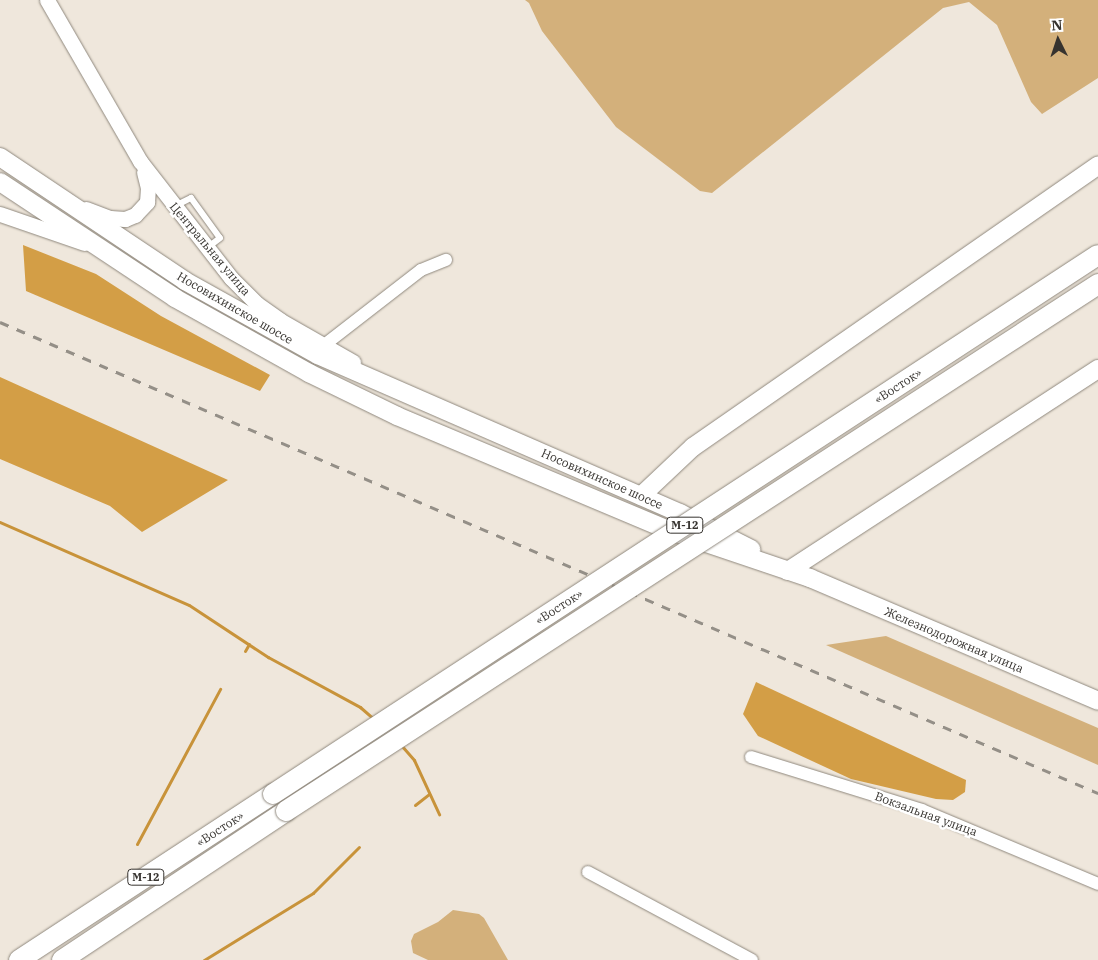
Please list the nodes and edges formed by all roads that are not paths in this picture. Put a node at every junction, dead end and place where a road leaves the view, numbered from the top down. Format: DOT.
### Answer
graph roads {
  1 [pos="46,0"];
  2 [pos="0,158"];
  3 [pos="140,161"];
  4 [pos="1098,166"];
  5 [pos="0,182"];
  6 [pos="54,194"];
  7 [pos="0,214"];
  8 [pos="99,248"];
  9 [pos="1098,255"];
  10 [pos="446,260"];
  11 [pos="1098,284"];
  12 [pos="322,346"];
  13 [pos="1098,369"];
  14 [pos="454,414"];
  15 [pos="641,496"];
  16 [pos="790,570"];
  17 [pos="810,578"];
  18 [pos="1098,701"];
  19 [pos="750,757"];
  20 [pos="588,872"];
  21 [pos="1098,884"];
  22 [pos="19,960"];
  23 [pos="62,960"];
  24 [pos="752,960"];
  1 -- 3 [label="street, Центральная улица"];
  2 -- 6 [label="main road, Носовихинское шоссе"];
  3 -- 6 [label="street"];
  3 -- 12 [label="street, Центральная улица"];
  4 -- 15 [label="main road"];
  5 -- 8 [label="main road, Носовихинское шоссе"];
  6 -- 14 [label="main road, Носовихинское шоссе"];
  7 -- 8 [label="street"];
  8 -- 16 [label="main road, Носовихинское шоссе"];
  9 -- 22 [label="highway, «Восток» / М-12, bridge"];
  10 -- 12 [label="street"];
  11 -- 23 [label="highway, «Восток» / М-12, bridge"];
  12 -- 14 [label="street, Центральная улица"];
  13 -- 16 [label="main road"];
  14 -- 15 [label="main road, Носовихинское шоссе"];
  15 -- 16 [label="main road, Носовихинское шоссе"];
  16 -- 17 [label="main road, Носовихинское шоссе"];
  17 -- 18 [label="main road, Железнодорожная улица"];
  19 -- 21 [label="street, Вокзальная улица"];
  20 -- 24 [label="street"];
}
